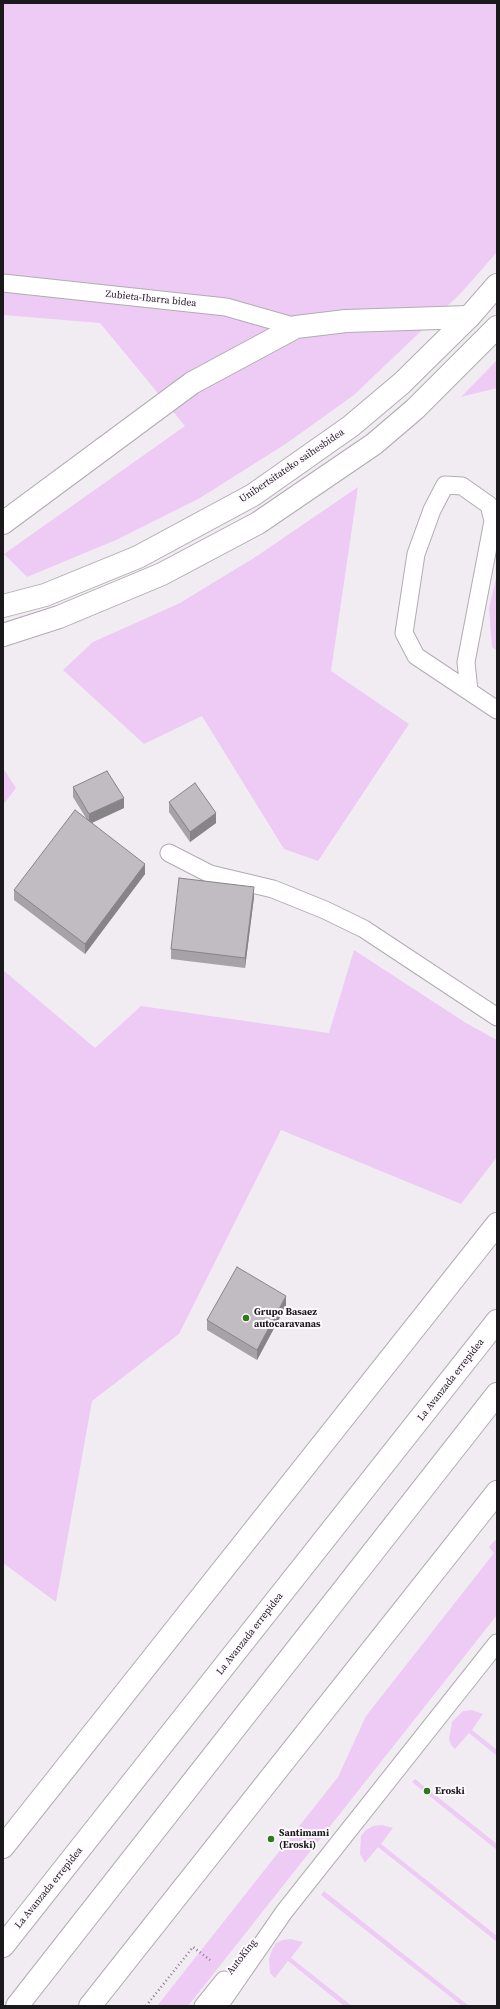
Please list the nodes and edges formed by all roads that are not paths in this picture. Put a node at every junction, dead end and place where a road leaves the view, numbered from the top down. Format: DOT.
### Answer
graph roads {
  1 [pos="3,283"];
  2 [pos="497,285"];
  3 [pos="469,317"];
  4 [pos="296,327"];
  5 [pos="497,327"];
  6 [pos="3,523"];
  7 [pos="3,606"];
  8 [pos="3,635"];
  9 [pos="468,691"];
  10 [pos="497,710"];
  11 [pos="169,852"];
  12 [pos="497,1017"];
  13 [pos="497,1224"];
  14 [pos="497,1321"];
  15 [pos="497,1394"];
  16 [pos="497,1492"];
  17 [pos="497,1643"];
  18 [pos="3,1847"];
  19 [pos="284,1912"];
  20 [pos="3,1946"];
  21 [pos="17,2006"];
  22 [pos="90,2006"];
  23 [pos="203,2006"];
  24 [pos="218,2006"];
  1 -- 4 [label="lane, Zubieta-Ibarra bidea"];
  2 -- 3 [label="main road, Unibertsitateko saihesbidea"];
  3 -- 4 [label="main road"];
  3 -- 7 [label="main road, Unibertsitateko saihesbidea"];
  4 -- 6 [label="main road"];
  5 -- 8 [label="main road"];
  9 -- 9 [label="lane"];
  9 -- 10 [label="lane"];
  11 -- 12 [label="lane"];
  13 -- 18 [label="main road"];
  14 -- 20 [label="main road, La Avanzada errepidea"];
  15 -- 21 [label="main road"];
  16 -- 22 [label="main road"];
  17 -- 19 [label="lane"];
  19 -- 23 [label="lane, AutoKing"];
  19 -- 24 [label="lane"];
}
